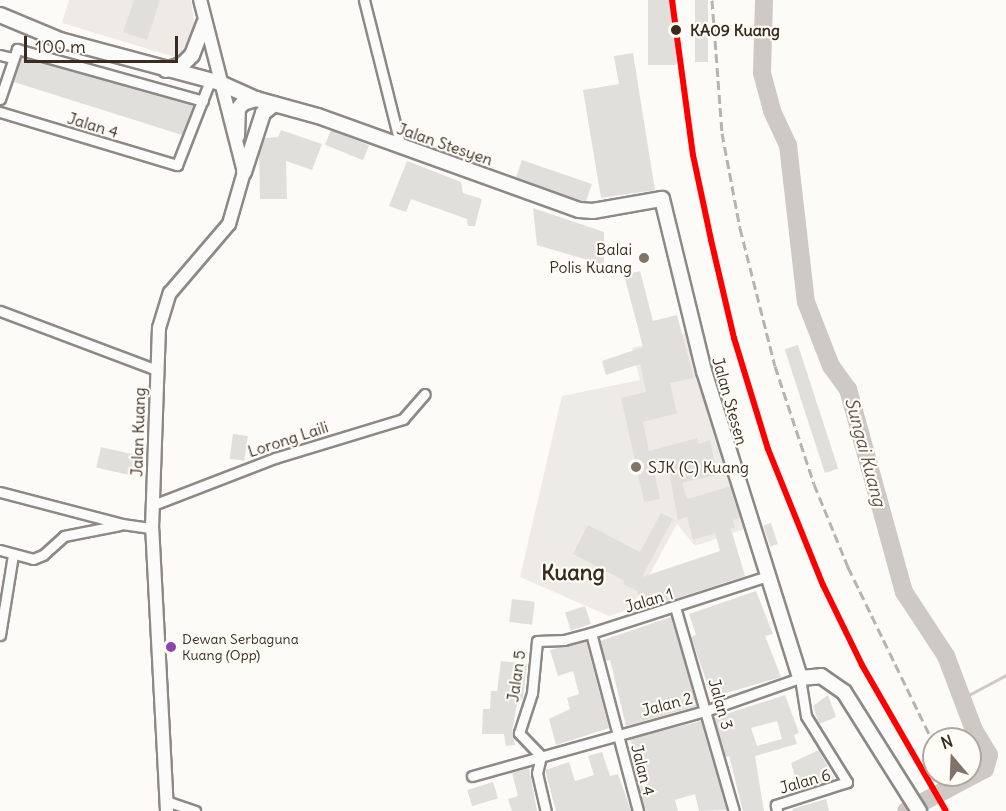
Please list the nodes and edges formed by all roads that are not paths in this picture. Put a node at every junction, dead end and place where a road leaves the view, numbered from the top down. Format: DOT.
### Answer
graph roads {
  1 [pos="200,0"];
  2 [pos="364,0"];
  3 [pos="0,15"];
  4 [pos="204,23"];
  5 [pos="0,55"];
  6 [pos="12,58"];
  7 [pos="166,70"];
  8 [pos="215,82"];
  9 [pos="0,99"];
  10 [pos="256,99"];
  11 [pos="203,101"];
  12 [pos="274,104"];
  13 [pos="0,112"];
  14 [pos="237,136"];
  15 [pos="401,147"];
  16 [pos="244,172"];
  17 [pos="662,199"];
  18 [pos="0,311"];
  19 [pos="157,370"];
  20 [pos="425,394"];
  21 [pos="0,492"];
  22 [pos="153,505"];
  23 [pos="122,524"];
  24 [pos="152,528"];
  25 [pos="0,550"];
  26 [pos="13,555"];
  27 [pos="768,576"];
  28 [pos="675,607"];
  29 [pos="591,633"];
  30 [pos="0,634"];
  31 [pos="537,641"];
  32 [pos="800,678"];
  33 [pos="708,710"];
  34 [pos="618,733"];
  35 [pos="541,756"];
  36 [pos="472,776"];
  37 [pos="167,806"];
  38 [pos="195,811"];
  39 [pos="546,811"];
  40 [pos="638,811"];
  41 [pos="734,811"];
  42 [pos="777,811"];
  43 [pos="919,811"];
  1 -- 4 [label="street, Jalan Kuang"];
  2 -- 15 [label="street"];
  3 -- 7 [label="main road, Jalan Stesyen"];
  4 -- 7 [label="main road"];
  4 -- 8 [label="street, Jalan Kuang"];
  5 -- 6 [label="street"];
  6 -- 9 [label="street"];
  6 -- 11 [label="street"];
  7 -- 8 [label="main road, Jalan Stesyen"];
  8 -- 10 [label="main road, Jalan Stesyen"];
  8 -- 11 [label="street"];
  8 -- 14 [label="street, Jalan Kuang"];
  10 -- 12 [label="main road, Jalan Stesyen"];
  10 -- 14 [label="main road"];
  11 -- 13 [label="street, Jalan 4"];
  12 -- 15 [label="main road, Jalan Stesyen"];
  12 -- 16 [label="main road"];
  14 -- 16 [label="street, Jalan Kuang"];
  15 -- 17 [label="main road, Jalan Stesyen"];
  16 -- 19 [label="street, Jalan Kuang"];
  17 -- 27 [label="main road, Jalan Stesen"];
  18 -- 19 [label="street"];
  19 -- 22 [label="street, Jalan Kuang"];
  20 -- 22 [label="street, Lorong Laili"];
  21 -- 23 [label="street"];
  22 -- 24 [label="street, Jalan Kuang"];
  23 -- 24 [label="street"];
  23 -- 26 [label="street"];
  24 -- 37 [label="street, Jalan Kuang"];
  25 -- 26 [label="street"];
  26 -- 30 [label="street"];
  27 -- 28 [label="street, Jalan 1"];
  27 -- 32 [label="main road, Jalan Stesen"];
  28 -- 29 [label="street, Jalan 1"];
  28 -- 33 [label="street, Jalan 3"];
  29 -- 31 [label="street, Jalan 1"];
  29 -- 34 [label="street, Jalan 4"];
  31 -- 35 [label="street, Jalan 5"];
  32 -- 33 [label="street, Jalan 2"];
  32 -- 42 [label="street, Jalan 6"];
  32 -- 43 [label="main road"];
  33 -- 34 [label="street, Jalan 2"];
  33 -- 41 [label="street, Jalan 3"];
  34 -- 35 [label="street, Jalan 2"];
  34 -- 40 [label="street, Jalan 4"];
  35 -- 36 [label="street, Jalan 2"];
  35 -- 39 [label="street"];
  37 -- 38 [label="street"];
}
